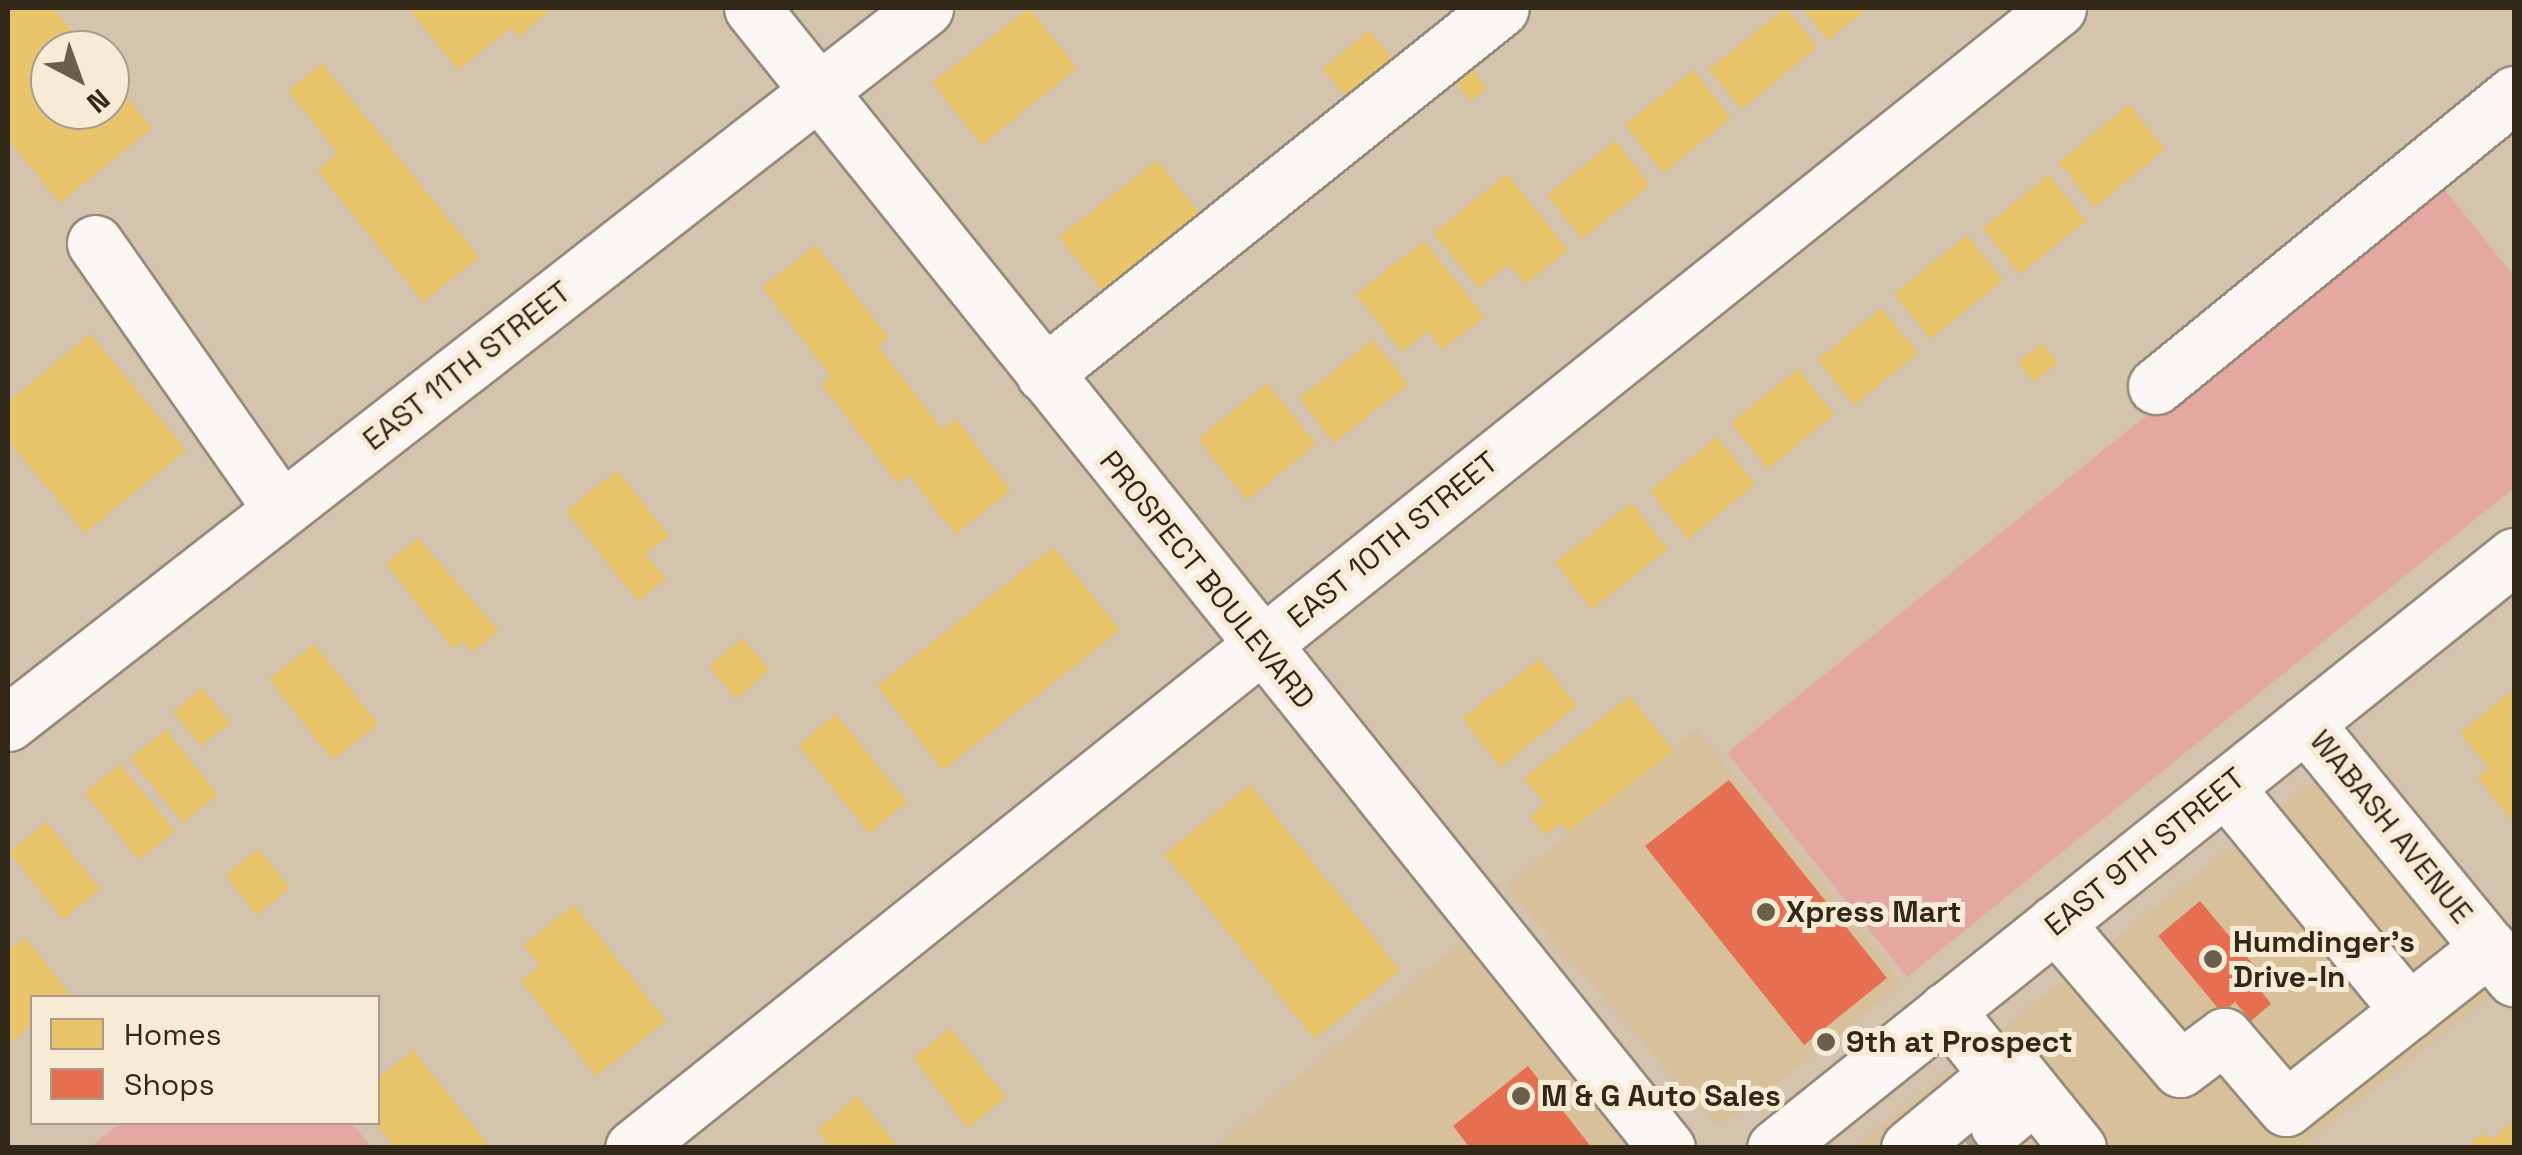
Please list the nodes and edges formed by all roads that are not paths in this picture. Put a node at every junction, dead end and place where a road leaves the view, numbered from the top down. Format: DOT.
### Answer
graph roads {
  1 [pos="752,8"];
  2 [pos="925,8"];
  3 [pos="1500,8"];
  4 [pos="2058,8"];
  5 [pos="820,92"];
  6 [pos="2514,94"];
  7 [pos="95,243"];
  8 [pos="1044,374"];
  9 [pos="2156,386"];
  10 [pos="281,510"];
  11 [pos="2514,556"];
  12 [pos="1260,647"];
  13 [pos="8,723"];
  14 [pos="2305,723"];
  15 [pos="2225,788"];
  16 [pos="2055,923"];
  17 [pos="2502,962"];
  18 [pos="1946,1010"];
  19 [pos="2409,1011"];
  20 [pos="2035,1117"];
  21 [pos="633,1148"];
  22 [pos="1667,1148"];
  23 [pos="1774,1148"];
  24 [pos="1909,1148"];
  1 -- 5 [label="street, PROSPECT BOULEVARD"];
  2 -- 5 [label="street, EAST 11TH STREET"];
  3 -- 8 [label="street"];
  4 -- 12 [label="street, EAST 10TH STREET"];
  5 -- 8 [label="street, PROSPECT BOULEVARD"];
  5 -- 10 [label="street, EAST 11TH STREET"];
  6 -- 9 [label="street"];
  7 -- 10 [label="street"];
  8 -- 12 [label="street, PROSPECT BOULEVARD"];
  10 -- 13 [label="street, EAST 11TH STREET"];
  11 -- 14 [label="street, EAST 9TH STREET"];
  12 -- 21 [label="street, EAST 10TH STREET"];
  12 -- 22 [label="street, PROSPECT BOULEVARD"];
  14 -- 15 [label="street, EAST 9TH STREET"];
  14 -- 17 [label="street, WABASH AVENUE"];
  15 -- 16 [label="street, EAST 9TH STREET"];
  15 -- 19 [label="street"];
  16 -- 18 [label="street, EAST 9TH STREET"];
  16 -- 19 [label="street"];
  17 -- 19 [label="street"];
  18 -- 20 [label="street"];
  18 -- 23 [label="street, EAST 9TH STREET"];
  20 -- 24 [label="street"];
}
